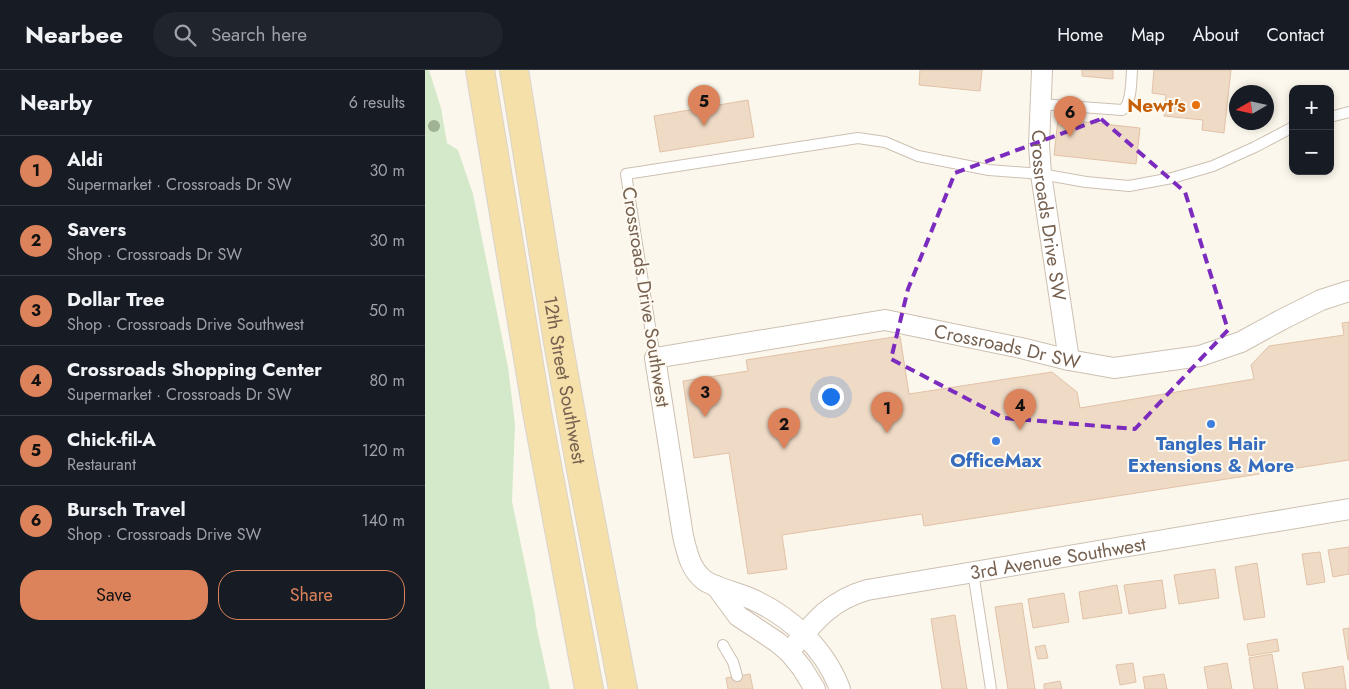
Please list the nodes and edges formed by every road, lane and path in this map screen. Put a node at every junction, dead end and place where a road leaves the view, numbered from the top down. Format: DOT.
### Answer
graph roads {
  1 [pos="466,70"];
  2 [pos="480,70"];
  3 [pos="514,70"];
  4 [pos="530,70"];
  5 [pos="1042,70"];
  6 [pos="1132,70"];
  7 [pos="1040,104"];
  8 [pos="1349,112"];
  9 [pos="1334,116"];
  10 [pos="1289,129"];
  11 [pos="1041,174"];
  12 [pos="532,182"];
  13 [pos="500,190"];
  14 [pos="1349,292"];
  15 [pos="655,358"];
  16 [pos="1069,360"];
  17 [pos="1349,509"];
  18 [pos="973,572"];
  19 [pos="716,586"];
  20 [pos="804,635"];
  21 [pos="723,645"];
  22 [pos="789,652"];
  23 [pos="737,676"];
  24 [pos="589,689"];
  25 [pos="623,689"];
  26 [pos="815,689"];
  27 [pos="840,689"];
  28 [pos="991,689"];
  1 -- 13 [label="main road"];
  2 -- 13 [label="main road, 12th Street Southwest"];
  3 -- 12 [label="main road, 12th Street Southwest"];
  4 -- 12 [label="main road"];
  5 -- 7 [label="street, Crossroads Drive SW"];
  6 -- 7 [label="lane"];
  7 -- 11 [label="street, Crossroads Drive SW"];
  8 -- 9 [label="lane"];
  10 -- 11 [label="lane"];
  11 -- 15 [label="lane, Crossroads Drive Southwest"];
  11 -- 16 [label="street, Crossroads Drive SW"];
  12 -- 25 [label="main road, 12th Street Southwest"];
  13 -- 24 [label="main road, 12th Street Southwest"];
  14 -- 16 [label="street, Crossroads Dr SW"];
  15 -- 16 [label="street, Crossroads Dr SW"];
  15 -- 19 [label="street, Crossroads Drive Southwest"];
  17 -- 18 [label="street, 3rd Avenue Southwest"];
  18 -- 20 [label="street, 3rd Avenue Southwest"];
  18 -- 28 [label="lane"];
  19 -- 20 [label="street, Crossroads Drive Southwest"];
  19 -- 22 [label="street, Crossroads Drive Southwest"];
  20 -- 22 [label="street, 3rd Avenue Southwest"];
  20 -- 27 [label="street, Crossroads Drive Southwest"];
  21 -- 23 [label="lane"];
  22 -- 26 [label="street, Crossroads Drive Southwest"];
}
